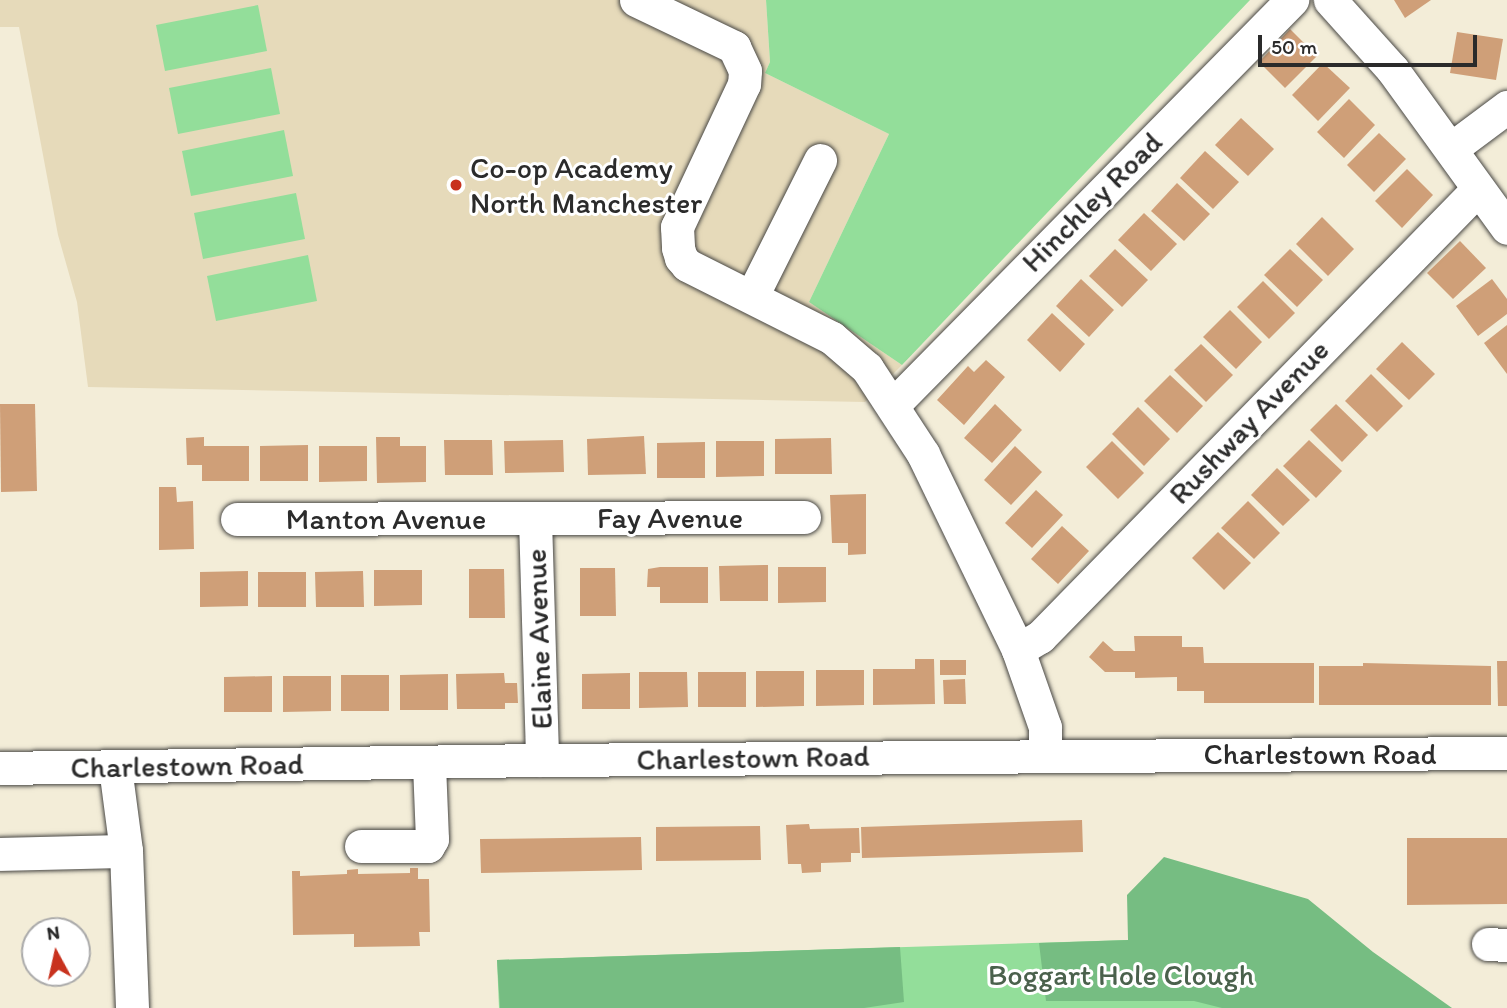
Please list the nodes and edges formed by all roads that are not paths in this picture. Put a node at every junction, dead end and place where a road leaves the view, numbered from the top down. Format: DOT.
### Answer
graph roads {
  1 [pos="636,0"];
  2 [pos="1292,0"];
  3 [pos="1330,0"];
  4 [pos="1507,107"];
  5 [pos="1452,148"];
  6 [pos="820,160"];
  7 [pos="1477,190"];
  8 [pos="1507,228"];
  9 [pos="752,296"];
  10 [pos="893,405"];
  11 [pos="804,517"];
  12 [pos="237,519"];
  13 [pos="536,519"];
  14 [pos="1018,650"];
  15 [pos="1507,752"];
  16 [pos="1045,755"];
  17 [pos="542,760"];
  18 [pos="429,762"];
  19 [pos="115,767"];
  20 [pos="0,768"];
  21 [pos="361,846"];
  22 [pos="126,851"];
  23 [pos="0,854"];
  24 [pos="132,1008"];
  1 -- 9 [label="street"];
  2 -- 10 [label="street, Hinchley Road"];
  3 -- 5 [label="street"];
  4 -- 5 [label="street"];
  5 -- 7 [label="street"];
  6 -- 9 [label="street"];
  7 -- 8 [label="street"];
  7 -- 14 [label="street, Rushway Avenue"];
  9 -- 10 [label="street"];
  10 -- 14 [label="street"];
  11 -- 13 [label="street, Fay Avenue"];
  12 -- 13 [label="street, Manton Avenue"];
  13 -- 17 [label="street, Elaine Avenue"];
  14 -- 16 [label="street"];
  15 -- 16 [label="street, Charlestown Road"];
  16 -- 17 [label="street, Charlestown Road"];
  17 -- 18 [label="street, Charlestown Road"];
  18 -- 19 [label="street, Charlestown Road"];
  18 -- 21 [label="street"];
  19 -- 20 [label="street, Charlestown Road"];
  19 -- 22 [label="street"];
  22 -- 23 [label="street"];
  22 -- 24 [label="street"];
}
